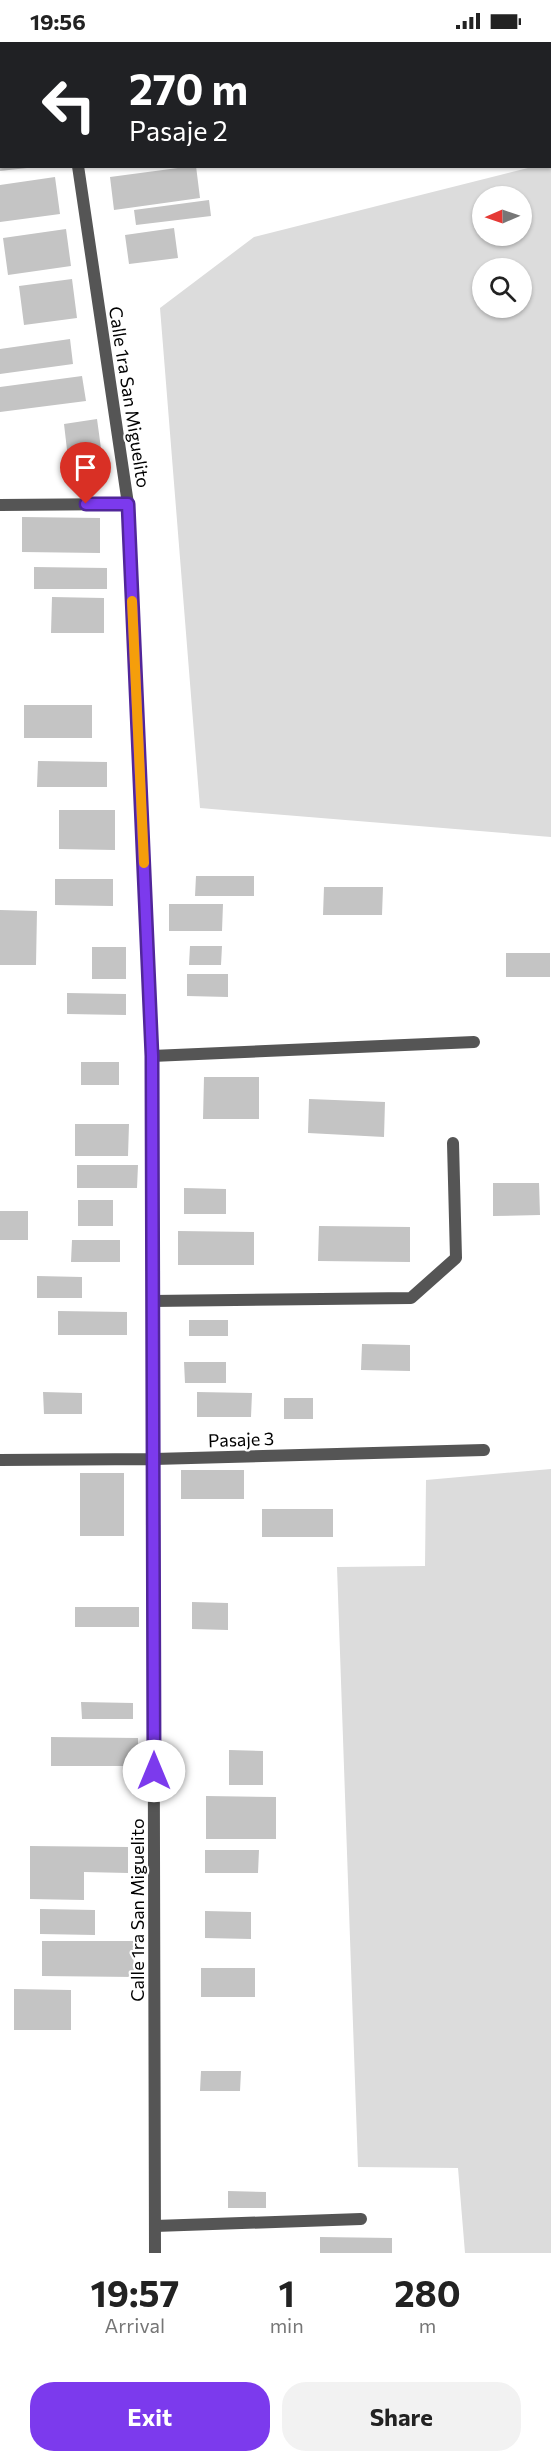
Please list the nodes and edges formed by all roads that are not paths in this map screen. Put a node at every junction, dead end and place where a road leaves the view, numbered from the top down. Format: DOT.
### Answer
graph roads {
  1 [pos="78,168"];
  2 [pos="128,504"];
  3 [pos="0,505"];
  4 [pos="474,1042"];
  5 [pos="152,1056"];
  6 [pos="453,1143"];
  7 [pos="152,1301"];
  8 [pos="484,1450"];
  9 [pos="154,1459"];
  10 [pos="0,1460"];
  11 [pos="361,2219"];
  12 [pos="155,2226"];
  13 [pos="155,2253"];
  1 -- 2 [label="street, Calle 1ra San Miguelito"];
  2 -- 3 [label="street"];
  2 -- 5 [label="street, Calle 1ra San Miguelito"];
  4 -- 5 [label="street"];
  5 -- 7 [label="street, Calle 1ra San Miguelito"];
  6 -- 7 [label="street"];
  7 -- 9 [label="street, Calle 1ra San Miguelito"];
  8 -- 9 [label="street, Pasaje 3"];
  9 -- 10 [label="street, Pasaje 3"];
  9 -- 12 [label="street, Calle 1ra San Miguelito"];
  11 -- 12 [label="street"];
  12 -- 13 [label="street, Calle 1ra San Miguelito"];
}
